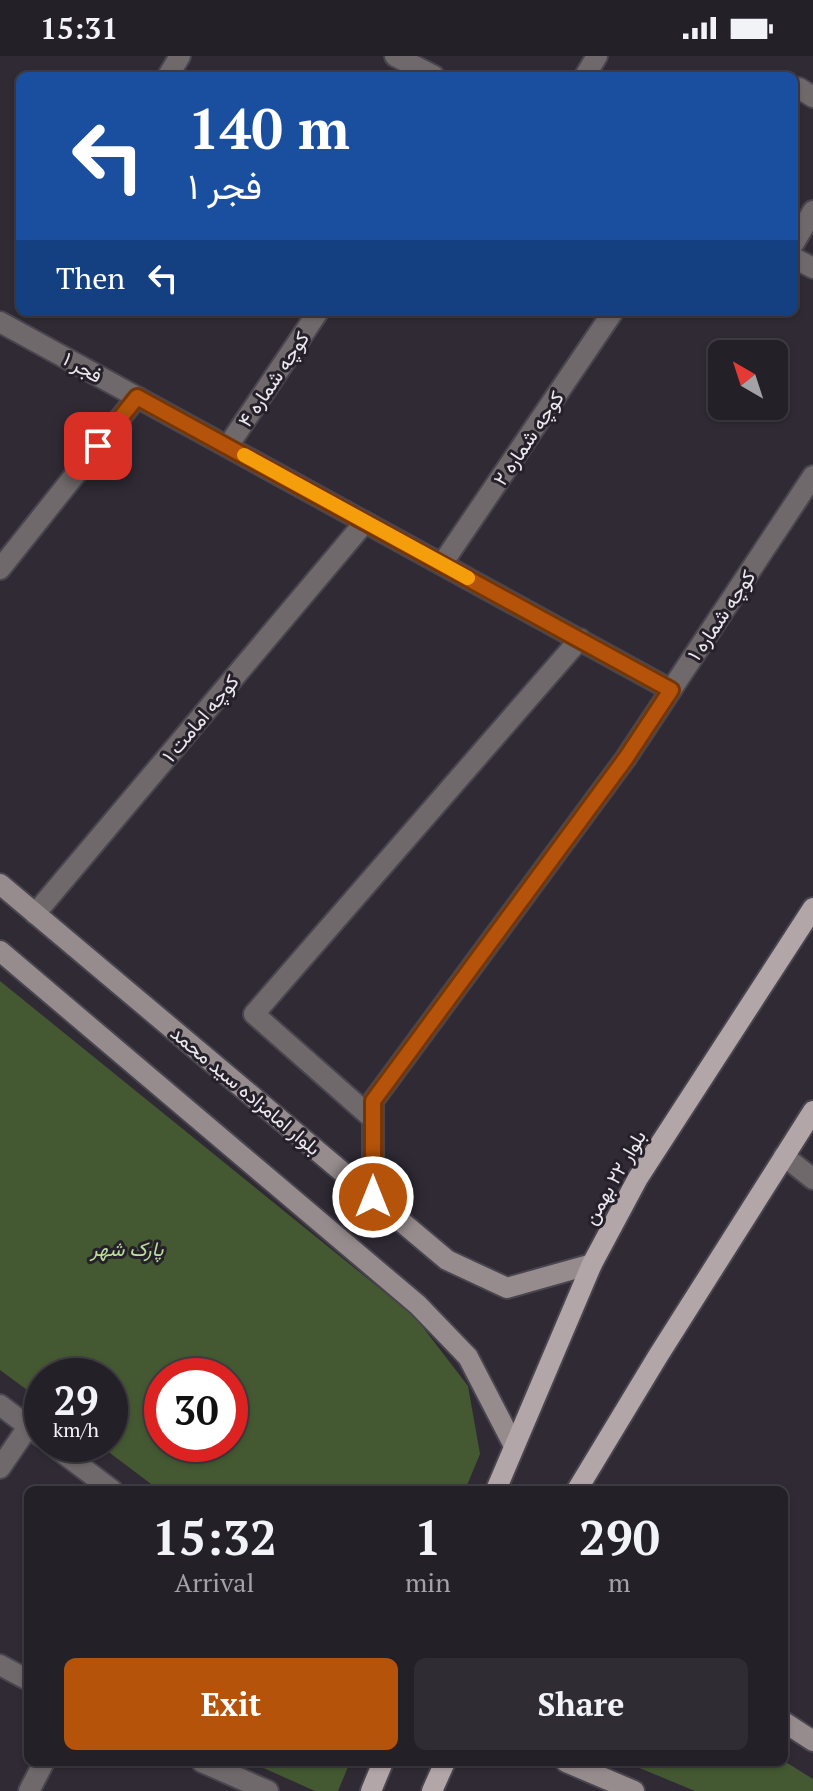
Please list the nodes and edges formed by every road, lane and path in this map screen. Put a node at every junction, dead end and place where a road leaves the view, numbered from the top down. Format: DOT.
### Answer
graph roads {
  1 [pos="395,56"];
  2 [pos="426,72"];
  3 [pos="813,211"];
  4 [pos="798,236"];
  5 [pos="315,316"];
  6 [pos="610,316"];
  7 [pos="13,321"];
  8 [pos="137,397"];
  9 [pos="228,446"];
  10 [pos="813,476"];
  11 [pos="365,522"];
  12 [pos="442,564"];
  13 [pos="0,569"];
  14 [pos="580,639"];
  15 [pos="671,690"];
  16 [pos="0,884"];
  17 [pos="813,908"];
  18 [pos="35,914"];
  19 [pos="0,951"];
  20 [pos="813,1111"];
  21 [pos="373,1119"];
  22 [pos="784,1156"];
  23 [pos="813,1179"];
  24 [pos="373,1197"];
  25 [pos="592,1264"];
  26 [pos="0,1405"];
  27 [pos="24,1424"];
  28 [pos="24,1443"];
  29 [pos="514,1446"];
  30 [pos="75,1462"];
  31 [pos="0,1468"];
  32 [pos="107,1486"];
  33 [pos="498,1486"];
  34 [pos="579,1486"];
  35 [pos="0,1665"];
  36 [pos="24,1678"];
  37 [pos="788,1725"];
  38 [pos="813,1741"];
  39 [pos="42,1766"];
  40 [pos="211,1766"];
  41 [pos="381,1766"];
  42 [pos="443,1766"];
  43 [pos="575,1766"];
  44 [pos="29,1791"];
  45 [pos="268,1791"];
  46 [pos="371,1791"];
  47 [pos="432,1791"];
  48 [pos="634,1791"];
  1 -- 2 [label="street"];
  3 -- 4 [label="street"];
  5 -- 9 [label="street, کوچه شماره ۴"];
  6 -- 12 [label="street, کوچه شماره ۲"];
  7 -- 8 [label="street, فجر ۱"];
  8 -- 9 [label="street, فجر ۱"];
  8 -- 13 [label="street"];
  9 -- 11 [label="street, فجر ۱"];
  10 -- 15 [label="street, کوچه شماره ۱"];
  11 -- 12 [label="street, فجر ۱"];
  11 -- 18 [label="street, کوچه امامت ۱"];
  12 -- 14 [label="street, فجر ۱"];
  14 -- 15 [label="street, فجر ۱"];
  14 -- 21 [label="street"];
  15 -- 21 [label="street, کوچه شماره ۱"];
  16 -- 18 [label="main road, بلوار امامزاده سید محمد"];
  17 -- 25 [label="main road, بلوار ۲۲ بهمن"];
  18 -- 24 [label="main road, بلوار امامزاده سید محمد"];
  19 -- 29 [label="main road"];
  20 -- 22 [label="main road"];
  21 -- 24 [label="street, کوچه شماره ۱"];
  22 -- 23 [label="street"];
  22 -- 34 [label="main road"];
  24 -- 25 [label="main road, بلوار امامزاده سید محمد"];
  25 -- 29 [label="main road, بلوار ۲۲ بهمن"];
  26 -- 27 [label="street"];
  28 -- 31 [label="street"];
  29 -- 33 [label="main road, بلوار ۲۲ بهمن"];
  30 -- 32 [label="street"];
  35 -- 36 [label="street"];
  37 -- 38 [label="main road"];
  39 -- 44 [label="street"];
  40 -- 45 [label="street"];
  41 -- 46 [label="main road"];
  42 -- 47 [label="main road"];
  43 -- 48 [label="main road"];
}
